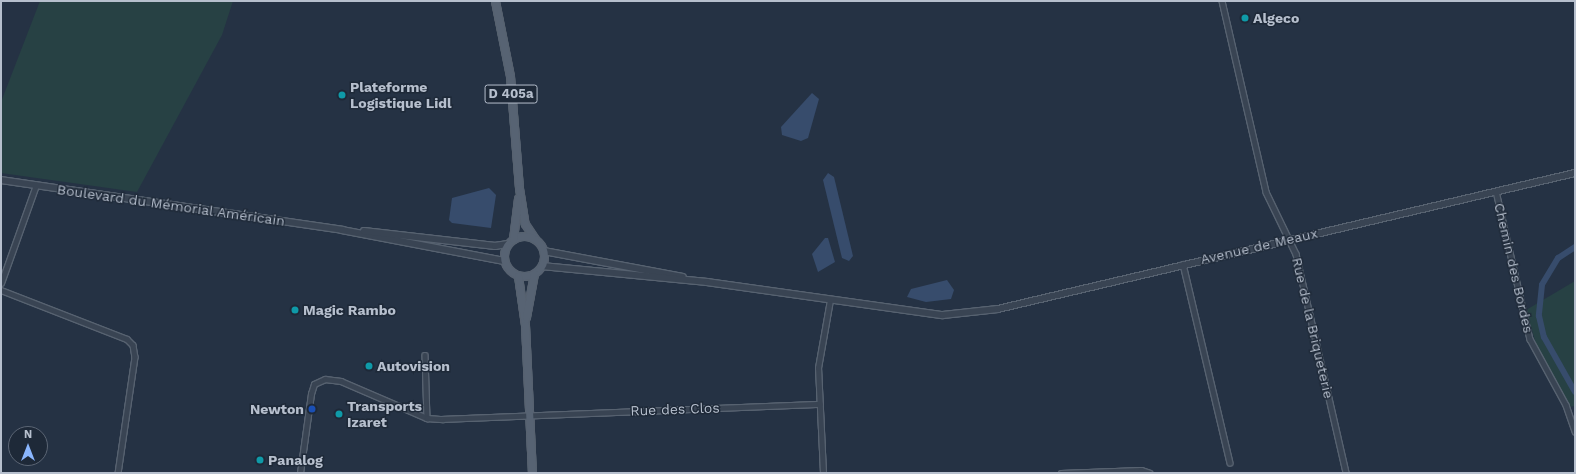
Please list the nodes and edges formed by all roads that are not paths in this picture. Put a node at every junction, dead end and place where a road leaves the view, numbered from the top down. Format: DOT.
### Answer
graph roads {
  1 [pos="495,1"];
  2 [pos="1222,1"];
  3 [pos="1575,173"];
  4 [pos="1,180"];
  5 [pos="36,185"];
  6 [pos="519,188"];
  7 [pos="1496,191"];
  8 [pos="342,230"];
  9 [pos="535,238"];
  10 [pos="1291,239"];
  11 [pos="511,241"];
  12 [pos="544,251"];
  13 [pos="504,262"];
  14 [pos="1183,264"];
  15 [pos="542,266"];
  16 [pos="534,274"];
  17 [pos="518,276"];
  18 [pos="707,282"];
  19 [pos="1,283"];
  20 [pos="1,290"];
  21 [pos="830,300"];
  22 [pos="525,325"];
  23 [pos="425,355"];
  24 [pos="820,404"];
  25 [pos="530,416"];
  26 [pos="427,418"];
  27 [pos="1575,431"];
  28 [pos="1230,463"];
  29 [pos="118,473"];
  30 [pos="300,473"];
  31 [pos="532,473"];
  32 [pos="823,473"];
  33 [pos="1061,473"];
  34 [pos="1150,473"];
  35 [pos="1346,473"];
  1 -- 6 [label="main road, D 405a"];
  2 -- 10 [label="street, Rue de la Briqueterie"];
  3 -- 7 [label="street, Avenue de Meaux"];
  4 -- 5 [label="street, Boulevard du Mémorial Américain"];
  5 -- 8 [label="street, Boulevard du Mémorial Américain"];
  5 -- 19 [label="street"];
  6 -- 9 [label="main road, D 405a"];
  6 -- 11 [label="main road, D 405a"];
  7 -- 10 [label="street, Avenue de Meaux"];
  7 -- 27 [label="street, Chemin des Bordes"];
  8 -- 11 [label="street, Boulevard du Mémorial Américain"];
  8 -- 13 [label="street, Boulevard du Mémorial Américain"];
  9 -- 11 [label="main road"];
  9 -- 12 [label="main road"];
  10 -- 14 [label="street, Avenue de Meaux"];
  10 -- 35 [label="street, Rue de la Briqueterie"];
  11 -- 13 [label="main road"];
  12 -- 15 [label="main road"];
  12 -- 18 [label="street"];
  13 -- 17 [label="main road"];
  14 -- 21 [label="street, Avenue de Meaux"];
  14 -- 28 [label="street"];
  15 -- 16 [label="main road"];
  15 -- 18 [label="street"];
  16 -- 17 [label="main road"];
  16 -- 22 [label="main road"];
  17 -- 22 [label="main road"];
  18 -- 21 [label="street"];
  20 -- 29 [label="street"];
  21 -- 24 [label="street"];
  22 -- 25 [label="main road"];
  23 -- 26 [label="street"];
  24 -- 25 [label="street, Rue des Clos"];
  24 -- 32 [label="street"];
  25 -- 26 [label="street, Rue des Clos"];
  25 -- 31 [label="main road"];
  26 -- 30 [label="street"];
  33 -- 34 [label="street"];
}
